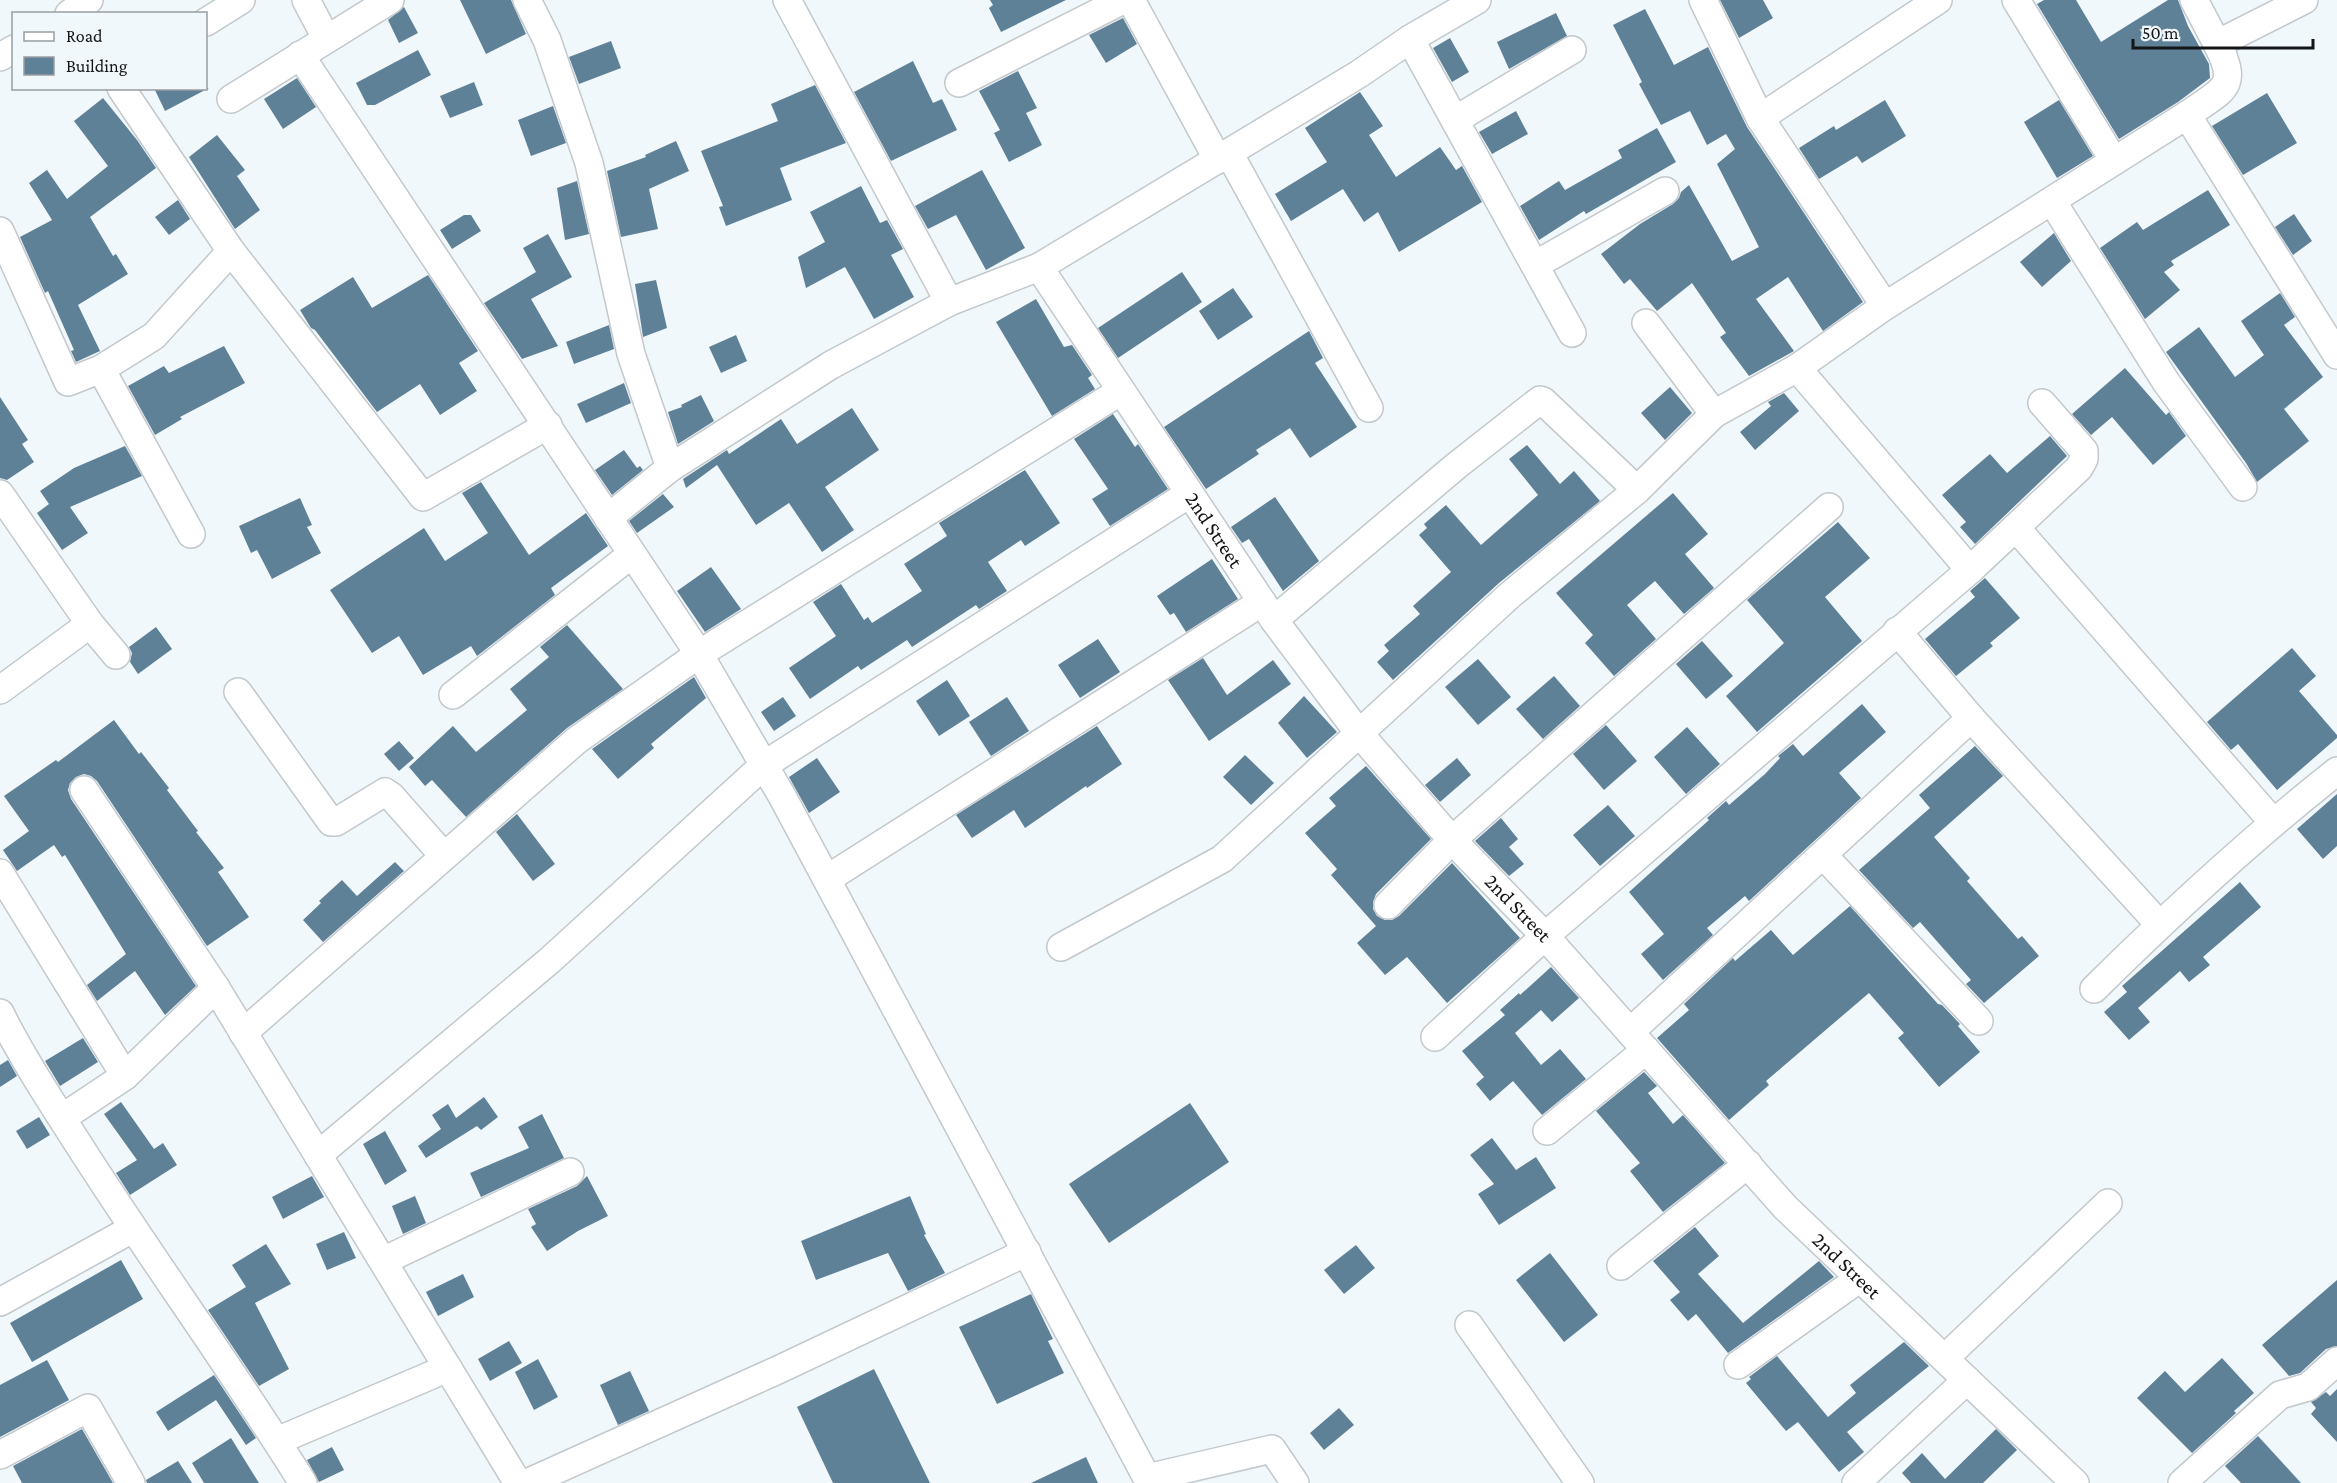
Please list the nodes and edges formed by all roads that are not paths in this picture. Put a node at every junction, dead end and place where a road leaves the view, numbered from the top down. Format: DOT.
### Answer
graph roads {
  1 [pos="89,0"];
  2 [pos="241,0"];
  3 [pos="306,0"];
  4 [pos="390,0"];
  5 [pos="527,0"];
  6 [pos="787,0"];
  7 [pos="1123,0"];
  8 [pos="1131,0"];
  9 [pos="1703,0"];
  10 [pos="1938,0"];
  11 [pos="2016,0"];
  12 [pos="2194,0"];
  13 [pos="2304,0"];
  14 [pos="1471,1"];
  15 [pos="71,12"];
  16 [pos="207,21"];
  17 [pos="326,38"];
  18 [pos="1410,39"];
  19 [pos="1572,50"];
  20 [pos="300,55"];
  21 [pos="2223,55"];
  22 [pos="959,83"];
  23 [pos="122,90"];
  24 [pos="231,99"];
  25 [pos="2187,115"];
  26 [pos="1760,118"];
  27 [pos="1455,120"];
  28 [pos="1223,156"];
  29 [pos="2114,161"];
  30 [pos="1665,191"];
  31 [pos="2052,201"];
  32 [pos="0,231"];
  33 [pos="231,251"];
  34 [pos="1535,265"];
  35 [pos="1039,267"];
  36 [pos="949,302"];
  37 [pos="1885,306"];
  38 [pos="1646,323"];
  39 [pos="1572,333"];
  40 [pos="2337,355"];
  41 [pos="1797,368"];
  42 [pos="101,369"];
  43 [pos="1121,391"];
  44 [pos="2042,403"];
  45 [pos="1369,408"];
  46 [pos="1714,414"];
  47 [pos="548,425"];
  48 [pos="670,468"];
  49 [pos="2243,487"];
  50 [pos="1637,490"];
  51 [pos="0,494"];
  52 [pos="1189,494"];
  53 [pos="1829,507"];
  54 [pos="608,518"];
  55 [pos="2016,528"];
  56 [pos="190,534"];
  57 [pos="632,555"];
  58 [pos="1970,570"];
  59 [pos="1268,611"];
  60 [pos="90,624"];
  61 [pos="1897,631"];
  62 [pos="699,654"];
  63 [pos="116,655"];
  64 [pos="0,690"];
  65 [pos="238,692"];
  66 [pos="453,695"];
  67 [pos="1971,718"];
  68 [pos="1358,732"];
  69 [pos="764,765"];
  70 [pos="2337,771"];
  71 [pos="84,790"];
  72 [pos="2273,822"];
  73 [pos="1452,840"];
  74 [pos="1823,855"];
  75 [pos="444,856"];
  76 [pos="0,873"];
  77 [pos="827,879"];
  78 [pos="1388,905"];
  79 [pos="2159,924"];
  80 [pos="1545,936"];
  81 [pos="1061,947"];
  82 [pos="216,988"];
  83 [pos="2094,989"];
  84 [pos="2,1022"];
  85 [pos="1979,1022"];
  86 [pos="243,1033"];
  87 [pos="1435,1037"];
  88 [pos="1638,1041"];
  89 [pos="125,1076"];
  90 [pos="62,1118"];
  91 [pos="1547,1131"];
  92 [pos="318,1155"];
  93 [pos="1748,1164"];
  94 [pos="570,1172"];
  95 [pos="2108,1203"];
  96 [pos="132,1229"];
  97 [pos="1027,1252"];
  98 [pos="382,1261"];
  99 [pos="1622,1266"];
  100 [pos="1860,1278"];
  101 [pos="0,1302"];
  102 [pos="1469,1325"];
  103 [pos="1945,1358"];
  104 [pos="2337,1361"];
  105 [pos="1738,1365"];
  106 [pos="448,1368"];
  107 [pos="1967,1380"];
  108 [pos="277,1440"];
  109 [pos="0,1455"];
  110 [pos="1144,1480"];
  111 [pos="131,1483"];
  112 [pos="303,1483"];
  113 [pos="518,1483"];
  114 [pos="526,1483"];
  115 [pos="1295,1483"];
  116 [pos="1580,1483"];
  117 [pos="1856,1483"];
  118 [pos="2075,1483"];
  119 [pos="2182,1483"];
  1 -- 15 [label="street"];
  2 -- 16 [label="street"];
  3 -- 17 [label="street"];
  4 -- 17 [label="street"];
  5 -- 48 [label="street"];
  6 -- 36 [label="street"];
  7 -- 22 [label="street"];
  8 -- 28 [label="street"];
  9 -- 26 [label="street"];
  10 -- 26 [label="street"];
  11 -- 29 [label="street"];
  12 -- 21 [label="street"];
  13 -- 21 [label="street"];
  14 -- 18 [label="street"];
  17 -- 20 [label="street"];
  18 -- 27 [label="street"];
  18 -- 28 [label="street"];
  19 -- 27 [label="street"];
  20 -- 24 [label="street"];
  20 -- 47 [label="street"];
  21 -- 25 [label="street"];
  23 -- 33 [label="street"];
  25 -- 29 [label="street"];
  25 -- 40 [label="street"];
  26 -- 37 [label="street"];
  27 -- 34 [label="street"];
  28 -- 35 [label="street"];
  28 -- 45 [label="street"];
  29 -- 31 [label="street"];
  30 -- 34 [label="street"];
  31 -- 37 [label="street"];
  31 -- 49 [label="street"];
  32 -- 42 [label="street"];
  33 -- 42 [label="street"];
  33 -- 47 [label="street"];
  34 -- 39 [label="street"];
  35 -- 36 [label="street"];
  35 -- 43 [label="street, 2nd Street"];
  36 -- 48 [label="street"];
  37 -- 41 [label="street"];
  38 -- 46 [label="street"];
  41 -- 46 [label="street"];
  41 -- 58 [label="street"];
  42 -- 56 [label="street"];
  43 -- 52 [label="street, 2nd Street"];
  43 -- 62 [label="street"];
  44 -- 55 [label="street"];
  46 -- 50 [label="street"];
  47 -- 54 [label="street"];
  48 -- 54 [label="street"];
  50 -- 59 [label="street"];
  50 -- 68 [label="street"];
  51 -- 60 [label="street"];
  52 -- 59 [label="street, 2nd Street"];
  52 -- 69 [label="street"];
  53 -- 73 [label="street"];
  54 -- 57 [label="street"];
  55 -- 58 [label="street"];
  55 -- 72 [label="street"];
  57 -- 62 [label="street"];
  57 -- 66 [label="street"];
  58 -- 61 [label="street"];
  59 -- 68 [label="street, 2nd Street"];
  59 -- 77 [label="street"];
  60 -- 63 [label="street"];
  60 -- 64 [label="street"];
  61 -- 67 [label="street"];
  61 -- 80 [label="street"];
  62 -- 69 [label="street"];
  62 -- 75 [label="street"];
  65 -- 75 [label="street"];
  67 -- 74 [label="street"];
  67 -- 79 [label="street"];
  68 -- 73 [label="street, 2nd Street"];
  68 -- 81 [label="street"];
  69 -- 77 [label="street"];
  69 -- 92 [label="street"];
  70 -- 72 [label="street"];
  71 -- 82 [label="street"];
  72 -- 79 [label="street"];
  73 -- 78 [label="street"];
  73 -- 80 [label="street, 2nd Street"];
  74 -- 85 [label="street"];
  74 -- 88 [label="street"];
  75 -- 86 [label="street"];
  76 -- 89 [label="street"];
  77 -- 97 [label="street"];
  79 -- 83 [label="street"];
  80 -- 87 [label="street"];
  80 -- 88 [label="street, 2nd Street"];
  82 -- 86 [label="street"];
  82 -- 89 [label="street"];
  84 -- 90 [label="street"];
  86 -- 92 [label="street"];
  88 -- 91 [label="street"];
  88 -- 93 [label="street, 2nd Street"];
  89 -- 90 [label="street"];
  90 -- 96 [label="street"];
  92 -- 98 [label="street"];
  93 -- 99 [label="street"];
  93 -- 100 [label="street, 2nd Street"];
  94 -- 98 [label="street"];
  95 -- 103 [label="street"];
  96 -- 101 [label="street"];
  96 -- 108 [label="street"];
  97 -- 110 [label="street"];
  97 -- 114 [label="street"];
  98 -- 106 [label="street"];
  100 -- 103 [label="street, 2nd Street"];
  100 -- 105 [label="street"];
  102 -- 116 [label="street"];
  103 -- 107 [label="street, 2nd Street"];
  104 -- 119 [label="street"];
  106 -- 108 [label="street"];
  106 -- 113 [label="street"];
  107 -- 117 [label="street"];
  107 -- 118 [label="street, 2nd Street"];
  108 -- 112 [label="street"];
  109 -- 111 [label="street"];
  110 -- 115 [label="street"];
}
